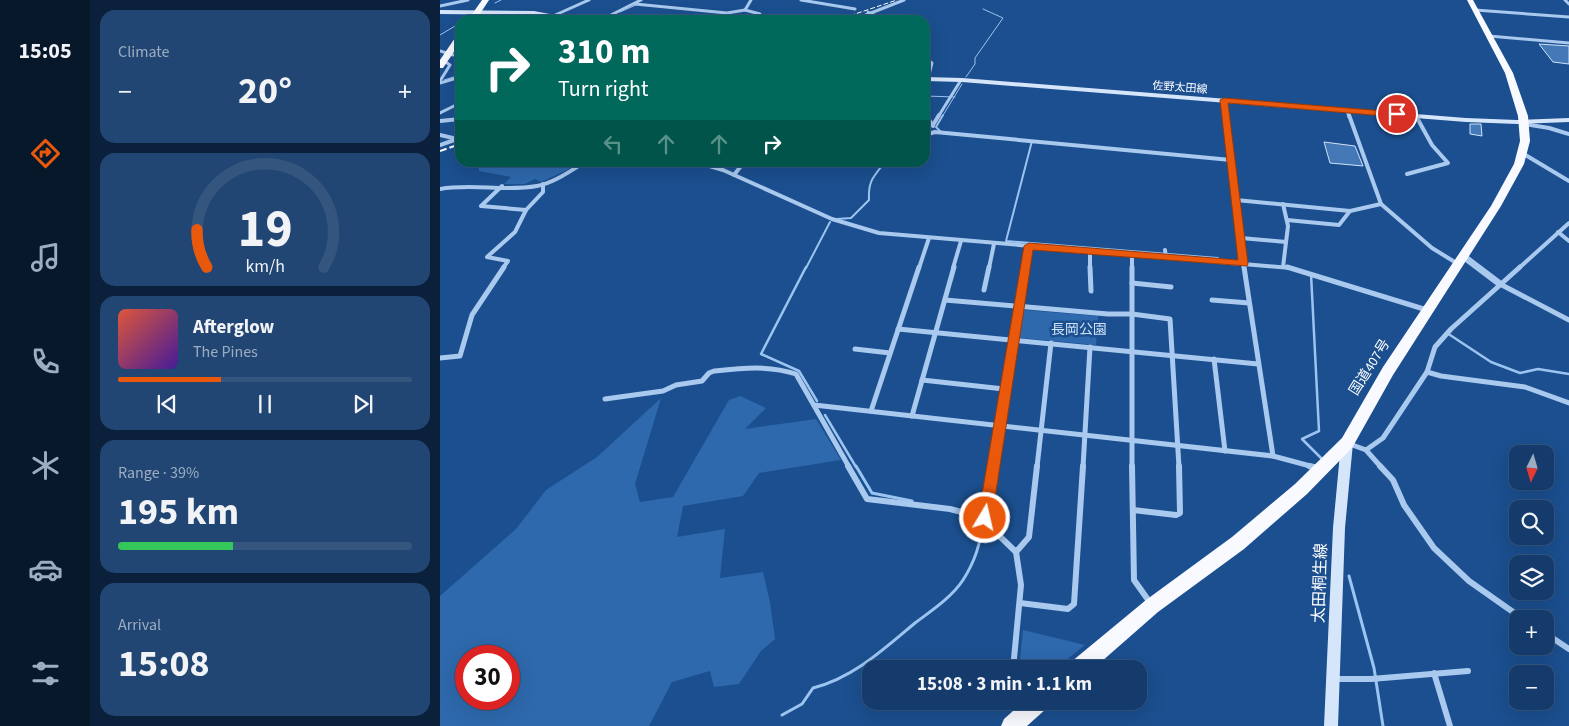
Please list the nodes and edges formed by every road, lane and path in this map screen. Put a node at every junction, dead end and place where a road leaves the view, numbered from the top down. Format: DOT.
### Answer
graph roads {
  1 [pos="468,0"];
  2 [pos="486,0"];
  3 [pos="491,0"];
  4 [pos="589,0"];
  5 [pos="641,0"];
  6 [pos="751,0"];
  7 [pos="801,0"];
  8 [pos="904,0"];
  9 [pos="1565,0"];
  10 [pos="635,4"];
  11 [pos="1569,4"];
  12 [pos="1473,5"];
  13 [pos="440,6"];
  14 [pos="855,8"];
  15 [pos="745,10"];
  16 [pos="440,12"];
  17 [pos="868,12"];
  18 [pos="479,15"];
  19 [pos="556,15"];
  20 [pos="612,15"];
  21 [pos="759,15"];
  22 [pos="862,15"];
  23 [pos="874,15"];
  24 [pos="1569,17"];
  25 [pos="1489,36"];
  26 [pos="455,43"];
  27 [pos="1569,43"];
  28 [pos="447,53"];
  29 [pos="442,64"];
  30 [pos="440,74"];
  31 [pos="455,78"];
  32 [pos="930,79"];
  33 [pos="962,80"];
  34 [pos="440,82"];
  35 [pos="1224,100"];
  36 [pos="454,106"];
  37 [pos="1347,110"];
  38 [pos="440,113"];
  39 [pos="1416,116"];
  40 [pos="455,120"];
  41 [pos="1569,120"];
  42 [pos="440,121"];
  43 [pos="930,121"];
  44 [pos="1524,123"];
  45 [pos="933,125"];
  46 [pos="935,132"];
  47 [pos="930,134"];
  48 [pos="1569,134"];
  49 [pos="440,135"];
  50 [pos="455,138"];
  51 [pos="455,140"];
  52 [pos="440,145"];
  53 [pos="1522,152"];
  54 [pos="1232,160"];
  55 [pos="575,167"];
  56 [pos="711,167"];
  57 [pos="740,167"];
  58 [pos="1407,174"];
  59 [pos="734,175"];
  60 [pos="1569,180"];
  61 [pos="543,184"];
  62 [pos="502,186"];
  63 [pos="440,188"];
  64 [pos="1236,200"];
  65 [pos="1283,204"];
  66 [pos="1381,204"];
  67 [pos="526,210"];
  68 [pos="1350,211"];
  69 [pos="1287,220"];
  70 [pos="1569,223"];
  71 [pos="1558,232"];
  72 [pos="929,238"];
  73 [pos="1241,238"];
  74 [pos="961,241"];
  75 [pos="1569,241"];
  76 [pos="1286,242"];
  77 [pos="994,244"];
  78 [pos="1029,246"];
  79 [pos="1165,250"];
  80 [pos="1090,252"];
  81 [pos="1132,255"];
  82 [pos="1166,258"];
  83 [pos="1460,260"];
  84 [pos="1243,264"];
  85 [pos="1283,267"];
  86 [pos="1132,283"];
  87 [pos="1500,284"];
  88 [pos="1171,286"];
  89 [pos="984,290"];
  90 [pos="1091,291"];
  91 [pos="945,300"];
  92 [pos="1212,300"];
  93 [pos="1249,303"];
  94 [pos="1018,307"];
  95 [pos="1427,310"];
  96 [pos="1132,314"];
  97 [pos="1569,320"];
  98 [pos="898,329"];
  99 [pos="936,332"];
  100 [pos="1013,340"];
  101 [pos="1051,344"];
  102 [pos="1090,347"];
  103 [pos="855,349"];
  104 [pos="1132,352"];
  105 [pos="890,353"];
  106 [pos="1172,356"];
  107 [pos="440,358"];
  108 [pos="1214,360"];
  109 [pos="1258,364"];
  110 [pos="1427,372"];
  111 [pos="922,380"];
  112 [pos="1004,389"];
  113 [pos="605,399"];
  114 [pos="1569,403"];
  115 [pos="814,405"];
  116 [pos="871,411"];
  117 [pos="912,416"];
  118 [pos="999,426"];
  119 [pos="1041,431"];
  120 [pos="1085,436"];
  121 [pos="1132,441"];
  122 [pos="1347,442"];
  123 [pos="1178,446"];
  124 [pos="1366,450"];
  125 [pos="1225,451"];
  126 [pos="1273,456"];
  127 [pos="1320,470"];
  128 [pos="1133,510"];
  129 [pos="985,518"];
  130 [pos="1016,552"];
  131 [pos="1020,603"];
  132 [pos="1152,606"];
  133 [pos="1510,610"];
  134 [pos="1554,639"];
  135 [pos="1569,649"];
  136 [pos="1014,660"];
  137 [pos="1089,660"];
  138 [pos="1468,671"];
  139 [pos="1434,673"];
  140 [pos="1333,678"];
  141 [pos="1331,726"];
  142 [pos="1450,726"];
  1 -- 13 [label="street"];
  2 -- 18 [label="highway"];
  3 -- 18 [label="highway"];
  4 -- 19 [label="street"];
  5 -- 10 [label="street"];
  6 -- 15 [label="street"];
  7 -- 14 [label="street"];
  8 -- 17 [label="street"];
  9 -- 11 [label="street"];
  10 -- 15 [label="street"];
  10 -- 20 [label="street"];
  12 -- 24 [label="street"];
  12 -- 25 [label="highway, 国道407号"];
  15 -- 21 [label="street"];
  16 -- 18 [label="main road"];
  17 -- 22 [label="street"];
  17 -- 23 [label="street"];
  25 -- 27 [label="street"];
  25 -- 44 [label="highway, 国道407号"];
  26 -- 28 [label="highway"];
  28 -- 29 [label="highway"];
  29 -- 30 [label="highway"];
  29 -- 34 [label="street"];
  31 -- 34 [label="street"];
  32 -- 33 [label="main road, 佐野太田線"];
  33 -- 35 [label="main road, 佐野太田線"];
  33 -- 45 [label="street"];
  35 -- 37 [label="main road, 佐野太田線"];
  35 -- 54 [label="street"];
  36 -- 38 [label="street"];
  37 -- 39 [label="main road, 佐野太田線"];
  37 -- 66 [label="street"];
  39 -- 44 [label="main road, 佐野太田線"];
  39 -- 58 [label="street"];
  40 -- 42 [label="street"];
  41 -- 44 [label="main road, 佐野太田線"];
  43 -- 45 [label="street"];
  44 -- 48 [label="street"];
  44 -- 53 [label="highway, 国道407号"];
  45 -- 46 [label="street"];
  46 -- 47 [label="street"];
  46 -- 54 [label="street"];
  49 -- 50 [label="street"];
  51 -- 52 [label="street"];
  53 -- 60 [label="street"];
  53 -- 83 [label="highway, 国道407号"];
  54 -- 64 [label="street"];
  55 -- 61 [label="street"];
  56 -- 59 [label="street"];
  57 -- 59 [label="street"];
  59 -- 72 [label="street"];
  61 -- 62 [label="street"];
  61 -- 67 [label="street"];
  62 -- 63 [label="street"];
  62 -- 67 [label="street"];
  64 -- 65 [label="street"];
  64 -- 73 [label="street"];
  65 -- 68 [label="street"];
  65 -- 69 [label="street"];
  66 -- 68 [label="street"];
  66 -- 83 [label="street"];
  67 -- 107 [label="street"];
  68 -- 69 [label="street"];
  69 -- 76 [label="street"];
  70 -- 71 [label="street"];
  71 -- 75 [label="street"];
  71 -- 87 [label="street"];
  72 -- 74 [label="street"];
  72 -- 98 [label="street"];
  73 -- 76 [label="street"];
  73 -- 84 [label="street"];
  74 -- 77 [label="street"];
  74 -- 91 [label="street"];
  76 -- 85 [label="street"];
  77 -- 78 [label="street"];
  77 -- 89 [label="street"];
  78 -- 80 [label="street"];
  78 -- 94 [label="street"];
  79 -- 82 [label="street"];
  80 -- 81 [label="street"];
  80 -- 90 [label="street"];
  81 -- 82 [label="street"];
  81 -- 86 [label="street"];
  82 -- 84 [label="street"];
  83 -- 87 [label="street"];
  83 -- 95 [label="highway, 国道407号"];
  84 -- 85 [label="street"];
  84 -- 93 [label="street"];
  85 -- 95 [label="street"];
  86 -- 88 [label="street"];
  86 -- 96 [label="street"];
  87 -- 97 [label="street"];
  87 -- 110 [label="street"];
  91 -- 94 [label="street"];
  91 -- 99 [label="street"];
  92 -- 93 [label="street"];
  93 -- 109 [label="street"];
  94 -- 96 [label="street"];
  94 -- 100 [label="street"];
  95 -- 122 [label="highway, 国道407号"];
  96 -- 104 [label="street"];
  96 -- 106 [label="street"];
  98 -- 99 [label="street"];
  98 -- 105 [label="street"];
  99 -- 100 [label="street"];
  99 -- 111 [label="street"];
  100 -- 101 [label="street"];
  100 -- 112 [label="street"];
  101 -- 102 [label="street"];
  101 -- 119 [label="street"];
  102 -- 104 [label="street"];
  102 -- 120 [label="street"];
  103 -- 105 [label="street"];
  104 -- 106 [label="street"];
  104 -- 121 [label="street"];
  105 -- 116 [label="street"];
  106 -- 108 [label="street"];
  106 -- 123 [label="street"];
  108 -- 109 [label="street"];
  108 -- 125 [label="street"];
  109 -- 126 [label="street"];
  110 -- 114 [label="street"];
  110 -- 124 [label="street"];
  111 -- 112 [label="street"];
  111 -- 117 [label="street"];
  112 -- 118 [label="street"];
  113 -- 115 [label="street"];
  115 -- 116 [label="street"];
  115 -- 129 [label="street"];
  116 -- 117 [label="street"];
  117 -- 118 [label="street"];
  118 -- 119 [label="street"];
  118 -- 129 [label="street"];
  119 -- 120 [label="street"];
  119 -- 130 [label="street"];
  120 -- 121 [label="street"];
  120 -- 131 [label="street"];
  121 -- 123 [label="street"];
  121 -- 128 [label="street"];
  122 -- 124 [label="street"];
  122 -- 127 [label="highway, 国道407号"];
  122 -- 140 [label="main road, 太田桐生線"];
  123 -- 125 [label="street"];
  123 -- 128 [label="street"];
  124 -- 133 [label="street"];
  125 -- 126 [label="street"];
  126 -- 127 [label="street"];
  127 -- 132 [label="highway, 国道407号"];
  128 -- 132 [label="street"];
  129 -- 130 [label="street"];
  130 -- 131 [label="street"];
  131 -- 136 [label="street"];
  132 -- 137 [label="highway, 国道407号"];
  134 -- 135 [label="street"];
  138 -- 139 [label="street"];
  139 -- 140 [label="street"];
  139 -- 142 [label="street"];
  140 -- 141 [label="main road, 太田桐生線"];
}
